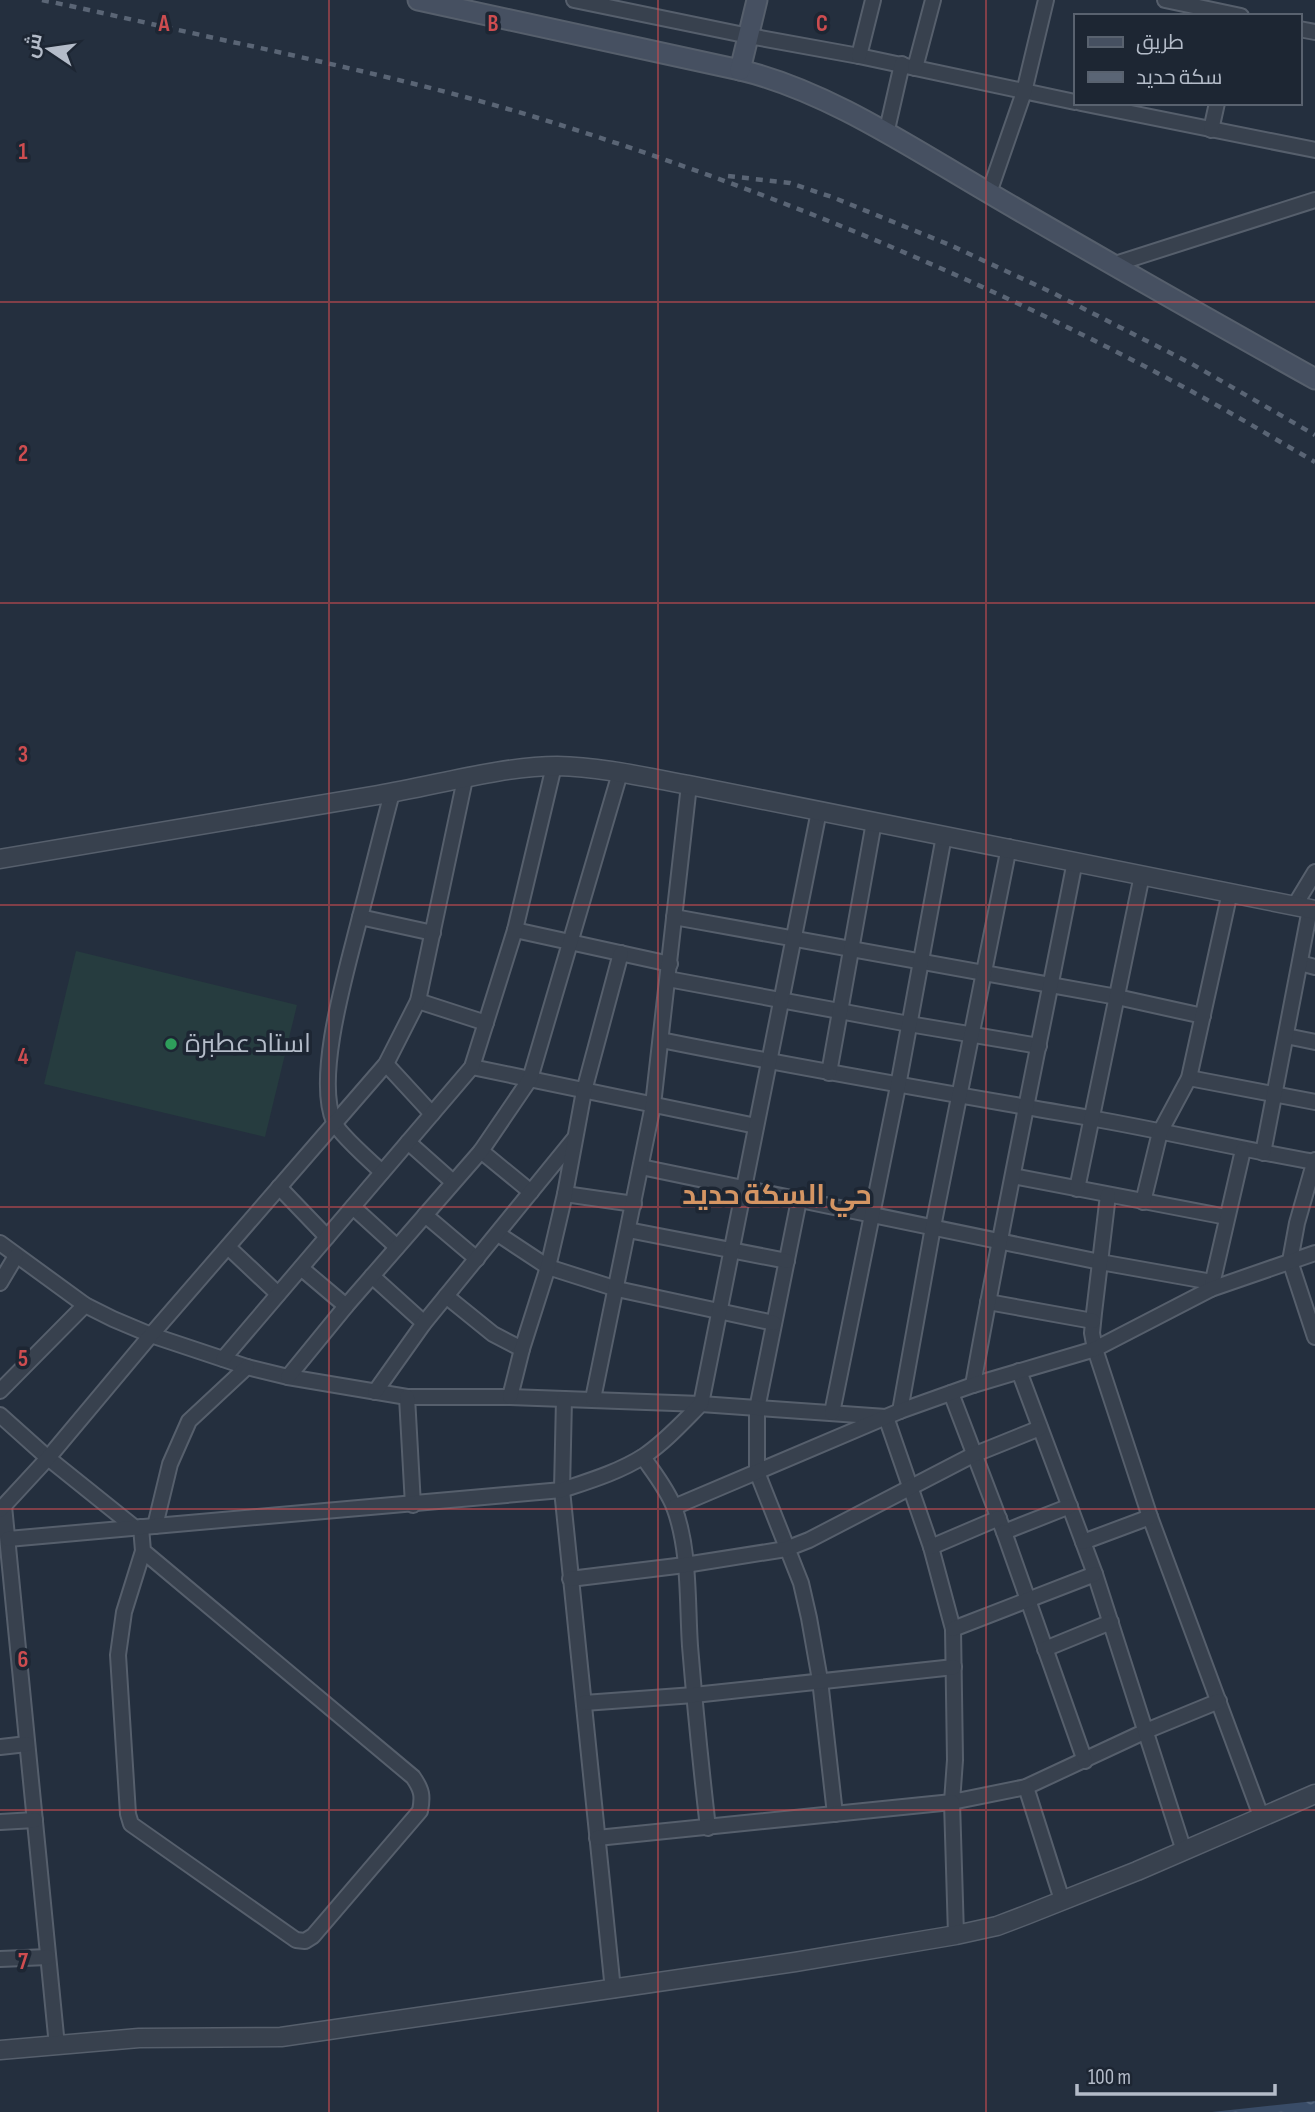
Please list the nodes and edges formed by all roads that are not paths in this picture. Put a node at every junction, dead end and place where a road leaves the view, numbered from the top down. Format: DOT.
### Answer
graph roads {
  1 [pos="418,0"];
  2 [pos="574,0"];
  3 [pos="757,0"];
  4 [pos="873,0"];
  5 [pos="933,0"];
  6 [pos="1046,0"];
  7 [pos="1165,0"];
  8 [pos="1238,12"];
  9 [pos="749,36"];
  10 [pos="859,56"];
  11 [pos="909,66"];
  12 [pos="740,70"];
  13 [pos="1024,92"];
  14 [pos="1074,102"];
  15 [pos="1091,105"];
  16 [pos="1217,105"];
  17 [pos="1211,130"];
  18 [pos="887,134"];
  19 [pos="1315,150"];
  20 [pos="989,193"];
  21 [pos="1315,200"];
  22 [pos="1112,265"];
  23 [pos="1315,379"];
  24 [pos="554,766"];
  25 [pos="620,773"];
  26 [pos="465,779"];
  27 [pos="689,785"];
  28 [pos="392,793"];
  29 [pos="819,811"];
  30 [pos="874,822"];
  31 [pos="944,836"];
  32 [pos="1009,847"];
  33 [pos="0,859"];
  34 [pos="1075,861"];
  35 [pos="1315,872"];
  36 [pos="1142,875"];
  37 [pos="1230,892"];
  38 [pos="1307,908"];
  39 [pos="360,917"];
  40 [pos="674,917"];
  41 [pos="515,930"];
  42 [pos="433,933"];
  43 [pos="793,938"];
  44 [pos="570,942"];
  45 [pos="850,949"];
  46 [pos="621,953"];
  47 [pos="921,962"];
  48 [pos="1300,963"];
  49 [pos="670,964"];
  50 [pos="1315,967"];
  51 [pos="984,972"];
  52 [pos="668,979"];
  53 [pos="1051,986"];
  54 [pos="1117,997"];
  55 [pos="781,999"];
  56 [pos="418,1001"];
  57 [pos="840,1011"];
  58 [pos="1203,1016"];
  59 [pos="486,1023"];
  60 [pos="909,1024"];
  61 [pos="972,1034"];
  62 [pos="1286,1036"];
  63 [pos="661,1040"];
  64 [pos="1315,1042"];
  65 [pos="1039,1046"];
  66 [pos="768,1062"];
  67 [pos="386,1064"];
  68 [pos="472,1067"];
  69 [pos="829,1073"];
  70 [pos="1189,1077"];
  71 [pos="530,1079"];
  72 [pos="898,1086"];
  73 [pos="584,1091"];
  74 [pos="1274,1096"];
  75 [pos="960,1097"];
  76 [pos="1315,1102"];
  77 [pos="653,1105"];
  78 [pos="1027,1108"];
  79 [pos="432,1114"];
  80 [pos="1091,1118"];
  81 [pos="334,1124"];
  82 [pos="756,1126"];
  83 [pos="1160,1132"];
  84 [pos="575,1138"];
  85 [pos="408,1142"];
  86 [pos="1243,1150"];
  87 [pos="481,1151"];
  88 [pos="1263,1153"];
  89 [pos="1315,1161"];
  90 [pos="641,1167"];
  91 [pos="382,1172"];
  92 [pos="1013,1176"];
  93 [pos="453,1182"];
  94 [pos="279,1187"];
  95 [pos="744,1189"];
  96 [pos="1077,1189"];
  97 [pos="531,1192"];
  98 [pos="565,1194"];
  99 [pos="1108,1195"];
  100 [pos="799,1200"];
  101 [pos="1143,1202"];
  102 [pos="634,1204"];
  103 [pos="353,1207"];
  104 [pos="425,1215"];
  105 [pos="872,1215"];
  106 [pos="1227,1217"];
  107 [pos="933,1227"];
  108 [pos="628,1230"];
  109 [pos="498,1234"];
  110 [pos="327,1237"];
  111 [pos="999,1241"];
  112 [pos="0,1242"];
  113 [pos="228,1247"];
  114 [pos="397,1247"];
  115 [pos="731,1251"];
  116 [pos="1315,1253"];
  117 [pos="16,1256"];
  118 [pos="477,1259"];
  119 [pos="787,1261"];
  120 [pos="1290,1261"];
  121 [pos="1100,1262"];
  122 [pos="548,1267"];
  123 [pos="301,1268"];
  124 [pos="372,1276"];
  125 [pos="0,1283"];
  126 [pos="1211,1285"];
  127 [pos="617,1289"];
  128 [pos="278,1294"];
  129 [pos="446,1296"];
  130 [pos="988,1302"];
  131 [pos="85,1304"];
  132 [pos="346,1306"];
  133 [pos="719,1312"];
  134 [pos="1093,1321"];
  135 [pos="424,1323"];
  136 [pos="774,1323"];
  137 [pos="151,1335"];
  138 [pos="1315,1337"];
  139 [pos="522,1349"];
  140 [pos="1095,1349"];
  141 [pos="223,1359"];
  142 [pos="247,1367"];
  143 [pos="1019,1371"];
  144 [pos="288,1377"];
  145 [pos="973,1385"];
  146 [pos="0,1391"];
  147 [pos="375,1392"];
  148 [pos="951,1393"];
  149 [pos="407,1397"];
  150 [pos="510,1397"];
  151 [pos="564,1399"];
  152 [pos="593,1399"];
  153 [pos="701,1404"];
  154 [pos="757,1409"];
  155 [pos="900,1411"];
  156 [pos="832,1413"];
  157 [pos="886,1417"];
  158 [pos="1,1418"];
  159 [pos="1040,1428"];
  160 [pos="973,1455"];
  161 [pos="643,1457"];
  162 [pos="48,1458"];
  163 [pos="757,1472"];
  164 [pos="910,1489"];
  165 [pos="562,1490"];
  166 [pos="413,1505"];
  167 [pos="1070,1506"];
  168 [pos="674,1507"];
  169 [pos="2,1508"];
  170 [pos="1150,1517"];
  171 [pos="999,1518"];
  172 [pos="143,1527"];
  173 [pos="1004,1532"];
  174 [pos="8,1539"];
  175 [pos="1083,1542"];
  176 [pos="931,1547"];
  177 [pos="786,1549"];
  178 [pos="143,1551"];
  179 [pos="685,1565"];
  180 [pos="1095,1574"];
  181 [pos="570,1579"];
  182 [pos="1027,1601"];
  183 [pos="1111,1622"];
  184 [pos="953,1629"];
  185 [pos="1045,1649"];
  186 [pos="954,1667"];
  187 [pos="820,1680"];
  188 [pos="694,1695"];
  189 [pos="1219,1701"];
  190 [pos="584,1703"];
  191 [pos="1146,1731"];
  192 [pos="27,1744"];
  193 [pos="0,1747"];
  194 [pos="1085,1760"];
  195 [pos="1026,1787"];
  196 [pos="1315,1794"];
  197 [pos="952,1802"];
  198 [pos="835,1814"];
  199 [pos="1261,1816"];
  200 [pos="35,1820"];
  201 [pos="0,1822"];
  202 [pos="708,1828"];
  203 [pos="597,1838"];
  204 [pos="1184,1851"];
  205 [pos="1062,1900"];
  206 [pos="956,1935"];
  207 [pos="48,1957"];
  208 [pos="0,1959"];
  209 [pos="613,1990"];
  210 [pos="57,2046"];
  211 [pos="0,2050"];
  1 -- 12 [label="main road"];
  2 -- 9 [label="street"];
  3 -- 9 [label="main road"];
  4 -- 10 [label="street"];
  5 -- 11 [label="street"];
  6 -- 13 [label="street"];
  7 -- 8 [label="street"];
  9 -- 10 [label="street"];
  9 -- 12 [label="main road"];
  10 -- 11 [label="street"];
  11 -- 13 [label="street"];
  11 -- 18 [label="street"];
  12 -- 18 [label="main road"];
  13 -- 14 [label="street"];
  13 -- 20 [label="street"];
  15 -- 17 [label="street"];
  16 -- 17 [label="street"];
  17 -- 19 [label="street"];
  18 -- 20 [label="main road"];
  20 -- 22 [label="main road"];
  21 -- 22 [label="street"];
  22 -- 23 [label="main road"];
  24 -- 25 [label="street"];
  24 -- 26 [label="street"];
  24 -- 41 [label="street"];
  25 -- 27 [label="street"];
  25 -- 44 [label="street"];
  26 -- 28 [label="street"];
  26 -- 42 [label="street"];
  27 -- 29 [label="street"];
  27 -- 40 [label="street"];
  28 -- 33 [label="street"];
  28 -- 39 [label="street"];
  29 -- 30 [label="street"];
  29 -- 43 [label="street"];
  30 -- 31 [label="street"];
  30 -- 45 [label="street"];
  31 -- 32 [label="street"];
  31 -- 47 [label="street"];
  32 -- 34 [label="street"];
  32 -- 51 [label="street"];
  34 -- 36 [label="street"];
  34 -- 53 [label="street"];
  35 -- 38 [label="street"];
  36 -- 37 [label="street"];
  36 -- 54 [label="street"];
  37 -- 38 [label="street"];
  37 -- 58 [label="street"];
  38 -- 48 [label="street"];
  39 -- 42 [label="street"];
  39 -- 81 [label="street"];
  40 -- 43 [label="street"];
  40 -- 49 [label="street"];
  41 -- 44 [label="street"];
  41 -- 59 [label="street"];
  42 -- 56 [label="street"];
  43 -- 45 [label="street"];
  43 -- 55 [label="street"];
  44 -- 46 [label="street"];
  44 -- 71 [label="street"];
  45 -- 47 [label="street"];
  45 -- 57 [label="street"];
  46 -- 49 [label="street"];
  46 -- 73 [label="street"];
  47 -- 51 [label="street"];
  47 -- 60 [label="street"];
  48 -- 50 [label="street"];
  48 -- 62 [label="street"];
  49 -- 52 [label="street"];
  51 -- 53 [label="street"];
  51 -- 61 [label="street"];
  52 -- 55 [label="street"];
  52 -- 63 [label="street"];
  53 -- 54 [label="street"];
  53 -- 65 [label="street"];
  54 -- 58 [label="street"];
  54 -- 80 [label="street"];
  55 -- 57 [label="street"];
  55 -- 66 [label="street"];
  56 -- 59 [label="street"];
  56 -- 67 [label="street"];
  57 -- 60 [label="street"];
  57 -- 69 [label="street"];
  58 -- 70 [label="street"];
  59 -- 68 [label="street"];
  60 -- 61 [label="street"];
  60 -- 72 [label="street"];
  61 -- 65 [label="street"];
  61 -- 75 [label="street"];
  62 -- 64 [label="street"];
  62 -- 74 [label="street"];
  63 -- 66 [label="street"];
  63 -- 77 [label="street"];
  65 -- 78 [label="street"];
  66 -- 69 [label="street"];
  66 -- 82 [label="street"];
  67 -- 79 [label="street"];
  67 -- 81 [label="street"];
  68 -- 71 [label="street"];
  68 -- 79 [label="street"];
  69 -- 72 [label="street"];
  70 -- 74 [label="street"];
  70 -- 83 [label="street"];
  71 -- 73 [label="street"];
  71 -- 87 [label="street"];
  72 -- 75 [label="street"];
  72 -- 105 [label="street"];
  73 -- 77 [label="street"];
  73 -- 84 [label="street"];
  74 -- 76 [label="street"];
  74 -- 88 [label="street"];
  75 -- 78 [label="street"];
  75 -- 107 [label="street"];
  77 -- 82 [label="street"];
  77 -- 90 [label="street"];
  78 -- 80 [label="street"];
  78 -- 92 [label="street"];
  79 -- 85 [label="street"];
  80 -- 83 [label="street"];
  80 -- 96 [label="street"];
  81 -- 91 [label="street"];
  81 -- 94 [label="street"];
  82 -- 95 [label="street"];
  83 -- 86 [label="street"];
  83 -- 101 [label="street"];
  84 -- 97 [label="street"];
  84 -- 98 [label="street"];
  85 -- 91 [label="street"];
  85 -- 93 [label="street"];
  86 -- 88 [label="street"];
  86 -- 106 [label="street"];
  87 -- 93 [label="street"];
  87 -- 97 [label="street"];
  88 -- 89 [label="street"];
  89 -- 120 [label="street"];
  90 -- 95 [label="street"];
  90 -- 102 [label="street"];
  91 -- 103 [label="street"];
  92 -- 96 [label="street"];
  92 -- 111 [label="street"];
  93 -- 104 [label="street"];
  94 -- 110 [label="street"];
  94 -- 113 [label="street"];
  95 -- 100 [label="street"];
  95 -- 115 [label="street"];
  96 -- 99 [label="street"];
  97 -- 109 [label="street"];
  98 -- 102 [label="street"];
  98 -- 122 [label="street"];
  99 -- 101 [label="street"];
  99 -- 121 [label="street"];
  100 -- 105 [label="street"];
  100 -- 119 [label="street"];
  101 -- 106 [label="street"];
  102 -- 108 [label="street"];
  103 -- 110 [label="street"];
  103 -- 114 [label="street"];
  104 -- 114 [label="street"];
  104 -- 118 [label="street"];
  105 -- 107 [label="street"];
  105 -- 156 [label="street"];
  106 -- 126 [label="street"];
  107 -- 111 [label="street"];
  107 -- 155 [label="street"];
  108 -- 115 [label="street"];
  108 -- 127 [label="street"];
  109 -- 118 [label="street"];
  109 -- 122 [label="street"];
  110 -- 123 [label="street"];
  111 -- 121 [label="street"];
  111 -- 130 [label="street"];
  112 -- 117 [label="street"];
  113 -- 128 [label="street"];
  113 -- 137 [label="street"];
  114 -- 124 [label="street"];
  115 -- 119 [label="street"];
  115 -- 133 [label="street"];
  116 -- 120 [label="street"];
  117 -- 125 [label="street"];
  117 -- 131 [label="street"];
  118 -- 129 [label="street"];
  119 -- 136 [label="street"];
  120 -- 126 [label="street"];
  120 -- 138 [label="street"];
  121 -- 126 [label="street"];
  121 -- 134 [label="street"];
  122 -- 127 [label="street"];
  122 -- 139 [label="street"];
  123 -- 128 [label="street"];
  123 -- 132 [label="street"];
  124 -- 132 [label="street"];
  124 -- 135 [label="street"];
  126 -- 140 [label="street"];
  127 -- 133 [label="street"];
  127 -- 152 [label="street"];
  128 -- 141 [label="street"];
  129 -- 135 [label="street"];
  129 -- 139 [label="street"];
  130 -- 134 [label="street"];
  130 -- 145 [label="street"];
  131 -- 137 [label="street"];
  131 -- 146 [label="street"];
  132 -- 144 [label="street"];
  133 -- 136 [label="street"];
  133 -- 153 [label="street"];
  134 -- 140 [label="street"];
  135 -- 147 [label="street"];
  136 -- 154 [label="street"];
  137 -- 141 [label="street"];
  137 -- 162 [label="street"];
  139 -- 150 [label="street"];
  140 -- 143 [label="street"];
  140 -- 170 [label="street"];
  141 -- 142 [label="street"];
  142 -- 144 [label="street"];
  142 -- 172 [label="street"];
  143 -- 145 [label="street"];
  143 -- 159 [label="street"];
  144 -- 147 [label="street"];
  145 -- 148 [label="street"];
  147 -- 149 [label="street"];
  148 -- 155 [label="street"];
  148 -- 160 [label="street"];
  149 -- 150 [label="street"];
  149 -- 166 [label="street"];
  150 -- 151 [label="street"];
  151 -- 152 [label="street"];
  151 -- 165 [label="street"];
  152 -- 153 [label="street"];
  153 -- 154 [label="street"];
  153 -- 161 [label="street"];
  154 -- 156 [label="street"];
  154 -- 163 [label="street"];
  155 -- 157 [label="street"];
  156 -- 157 [label="street"];
  157 -- 163 [label="street"];
  157 -- 164 [label="street"];
  158 -- 162 [label="street"];
  159 -- 160 [label="street"];
  159 -- 167 [label="street"];
  160 -- 164 [label="street"];
  160 -- 171 [label="street"];
  161 -- 165 [label="street"];
  161 -- 168 [label="street"];
  162 -- 169 [label="street"];
  162 -- 172 [label="street"];
  163 -- 168 [label="street"];
  163 -- 177 [label="street"];
  164 -- 176 [label="street"];
  164 -- 177 [label="street"];
  165 -- 166 [label="street"];
  165 -- 181 [label="street"];
  166 -- 172 [label="street"];
  167 -- 173 [label="street"];
  167 -- 175 [label="street"];
  168 -- 179 [label="street"];
  169 -- 174 [label="street"];
  170 -- 175 [label="street"];
  170 -- 189 [label="street"];
  171 -- 173 [label="street"];
  171 -- 176 [label="street"];
  172 -- 174 [label="street"];
  172 -- 178 [label="street"];
  173 -- 182 [label="street"];
  174 -- 192 [label="street"];
  175 -- 180 [label="street"];
  176 -- 184 [label="street"];
  177 -- 179 [label="street"];
  177 -- 187 [label="street"];
  178 -- 178 [label="street"];
  179 -- 181 [label="street"];
  179 -- 188 [label="street"];
  180 -- 182 [label="street"];
  180 -- 183 [label="street"];
  181 -- 190 [label="street"];
  182 -- 184 [label="street"];
  182 -- 185 [label="street"];
  183 -- 185 [label="street"];
  183 -- 191 [label="street"];
  184 -- 186 [label="street"];
  185 -- 194 [label="street"];
  186 -- 187 [label="street"];
  186 -- 197 [label="street"];
  187 -- 188 [label="street"];
  187 -- 198 [label="street"];
  188 -- 190 [label="street"];
  188 -- 202 [label="street"];
  189 -- 191 [label="street"];
  189 -- 199 [label="street"];
  190 -- 203 [label="street"];
  191 -- 194 [label="street"];
  191 -- 204 [label="street"];
  192 -- 193 [label="street"];
  192 -- 200 [label="street"];
  194 -- 195 [label="street"];
  195 -- 197 [label="street"];
  195 -- 205 [label="street"];
  196 -- 199 [label="street"];
  197 -- 198 [label="street"];
  197 -- 206 [label="street"];
  198 -- 202 [label="street"];
  199 -- 204 [label="street"];
  200 -- 201 [label="street"];
  200 -- 207 [label="street"];
  202 -- 203 [label="street"];
  203 -- 209 [label="street"];
  204 -- 205 [label="street"];
  205 -- 206 [label="street"];
  206 -- 209 [label="street"];
  207 -- 208 [label="street"];
  207 -- 210 [label="street"];
  209 -- 210 [label="street"];
  210 -- 211 [label="street"];
}
